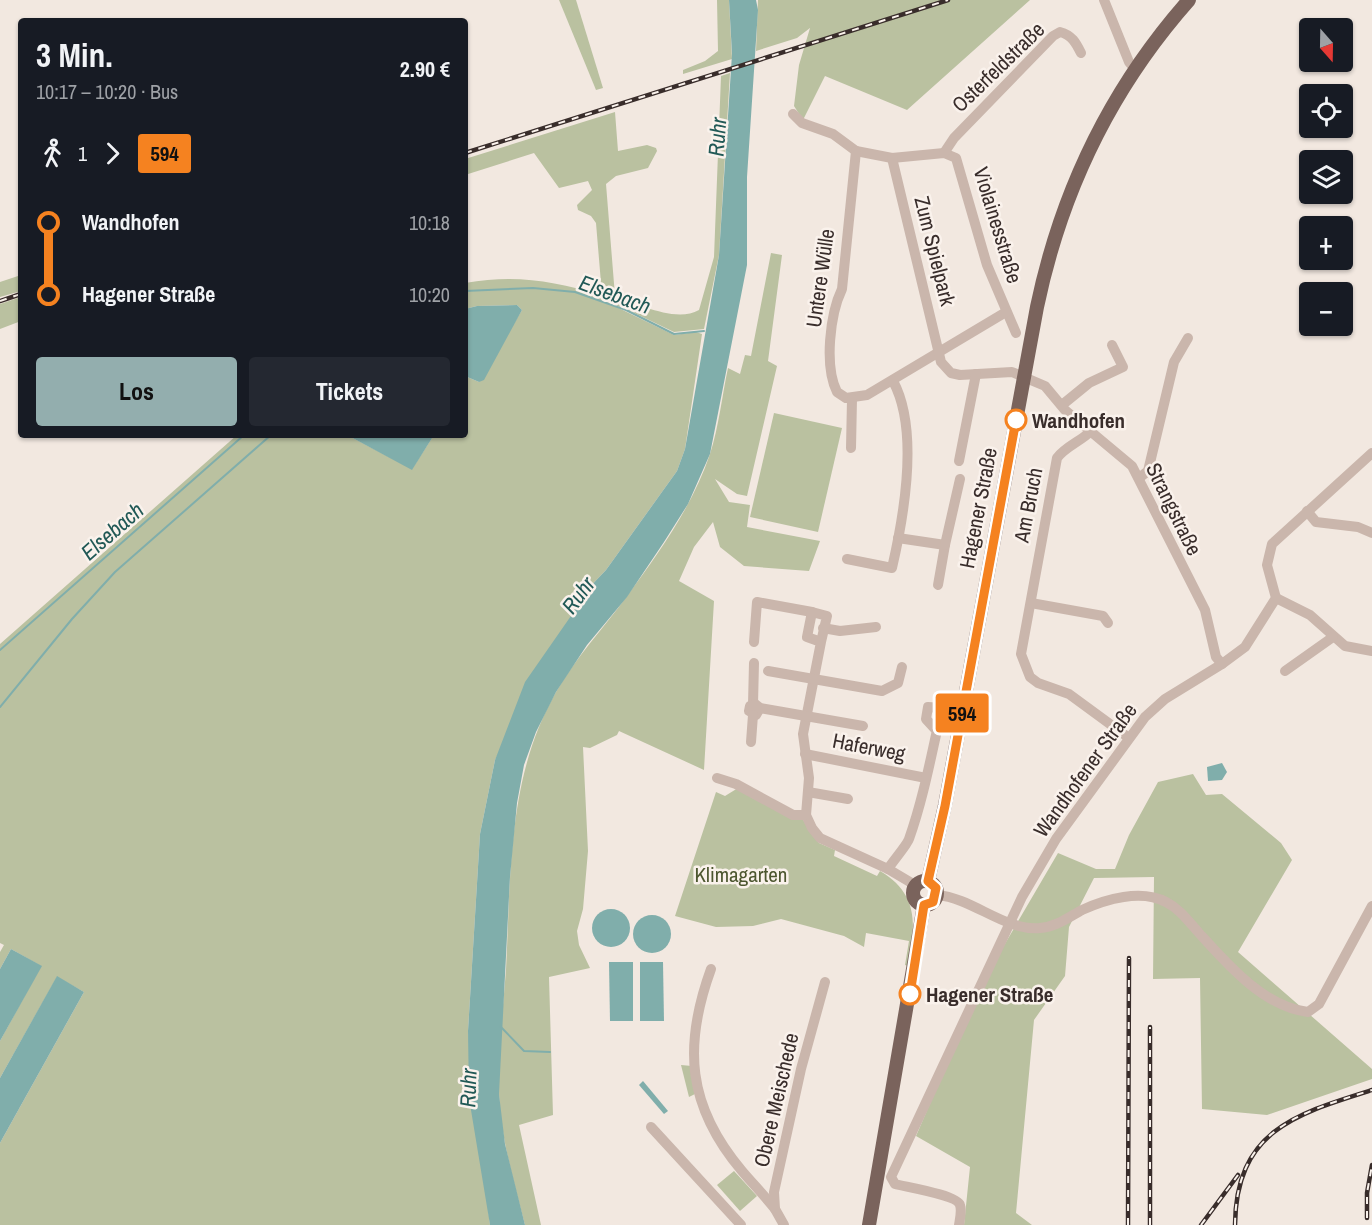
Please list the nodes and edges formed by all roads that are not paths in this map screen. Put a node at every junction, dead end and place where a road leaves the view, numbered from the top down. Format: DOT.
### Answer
graph roads {
  1 [pos="1104,0"];
  2 [pos="1190,0"];
  3 [pos="1081,53"];
  4 [pos="1136,69"];
  5 [pos="793,114"];
  6 [pos="856,151"];
  7 [pos="944,153"];
  8 [pos="892,158"];
  9 [pos="1006,312"];
  10 [pos="1016,333"];
  11 [pos="1188,338"];
  12 [pos="1112,345"];
  13 [pos="940,353"];
  14 [pos="976,374"];
  15 [pos="1025,376"];
  16 [pos="893,381"];
  17 [pos="852,399"];
  18 [pos="1062,405"];
  19 [pos="1090,431"];
  20 [pos="851,448"];
  21 [pos="1372,453"];
  22 [pos="959,461"];
  23 [pos="1139,478"];
  24 [pos="960,479"];
  25 [pos="1307,511"];
  26 [pos="1372,533"];
  27 [pos="898,538"];
  28 [pos="945,545"];
  29 [pos="847,559"];
  30 [pos="938,585"];
  31 [pos="1276,598"];
  32 [pos="1031,603"];
  33 [pos="812,612"];
  34 [pos="1108,623"];
  35 [pos="876,627"];
  36 [pos="823,628"];
  37 [pos="1333,637"];
  38 [pos="754,642"];
  39 [pos="821,642"];
  40 [pos="1372,651"];
  41 [pos="753,663"];
  42 [pos="1222,664"];
  43 [pos="902,667"];
  44 [pos="768,671"];
  45 [pos="1285,671"];
  46 [pos="813,680"];
  47 [pos="755,709"];
  48 [pos="805,716"];
  49 [pos="863,726"];
  50 [pos="937,731"];
  51 [pos="1129,738"];
  52 [pos="751,742"];
  53 [pos="805,754"];
  54 [pos="717,778"];
  55 [pos="926,778"];
  56 [pos="808,792"];
  57 [pos="848,799"];
  58 [pos="806,815"];
  59 [pos="888,869"];
  60 [pos="921,883"];
  61 [pos="937,895"];
  62 [pos="924,905"];
  63 [pos="1372,906"];
  64 [pos="1010,922"];
  65 [pos="711,969"];
  66 [pos="825,982"];
  67 [pos="651,1127"];
  68 [pos="775,1209"];
  69 [pos="741,1225"];
  70 [pos="784,1225"];
  71 [pos="869,1225"];
  72 [pos="959,1225"];
  1 -- 4 [label="street"];
  2 -- 4 [label="main road, Hagener Straße"];
  3 -- 7 [label="street, Osterfeldstraße"];
  4 -- 15 [label="main road, Hagener Straße"];
  5 -- 6 [label="street, Violainesstraße"];
  6 -- 8 [label="street, Violainesstraße"];
  6 -- 17 [label="street, Untere Wülle"];
  7 -- 8 [label="street, Violainesstraße"];
  7 -- 9 [label="street, Violainesstraße"];
  8 -- 13 [label="street, Zum Spielpark"];
  9 -- 10 [label="street, Violainesstraße"];
  9 -- 13 [label="street"];
  11 -- 23 [label="street"];
  12 -- 18 [label="street"];
  13 -- 14 [label="street"];
  13 -- 16 [label="street"];
  14 -- 15 [label="street"];
  14 -- 22 [label="street"];
  15 -- 18 [label="street, Strangstraße"];
  15 -- 60 [label="main road, Hagener Straße"];
  16 -- 17 [label="street"];
  16 -- 27 [label="street"];
  17 -- 20 [label="street"];
  18 -- 19 [label="street, Strangstraße"];
  19 -- 23 [label="street, Strangstraße"];
  19 -- 32 [label="street, Am Bruch"];
  21 -- 25 [label="street"];
  23 -- 42 [label="street, Strangstraße"];
  24 -- 28 [label="street"];
  25 -- 26 [label="street"];
  25 -- 31 [label="street"];
  27 -- 28 [label="street"];
  27 -- 29 [label="street"];
  28 -- 30 [label="street"];
  31 -- 37 [label="street"];
  31 -- 42 [label="street, Wandhofener Straße"];
  32 -- 34 [label="street"];
  32 -- 51 [label="street, Am Bruch"];
  33 -- 36 [label="street"];
  33 -- 38 [label="street"];
  33 -- 39 [label="street"];
  35 -- 36 [label="street"];
  36 -- 39 [label="street"];
  37 -- 40 [label="street"];
  37 -- 45 [label="street"];
  39 -- 46 [label="street"];
  41 -- 47 [label="street"];
  42 -- 51 [label="street, Wandhofener Straße"];
  43 -- 46 [label="street"];
  44 -- 46 [label="street"];
  46 -- 48 [label="street"];
  47 -- 48 [label="street"];
  47 -- 52 [label="street"];
  48 -- 49 [label="street"];
  48 -- 53 [label="street"];
  50 -- 55 [label="street"];
  51 -- 64 [label="street, Wandhofener Straße"];
  53 -- 55 [label="street, Haferweg"];
  53 -- 56 [label="street"];
  54 -- 58 [label="street"];
  55 -- 59 [label="street"];
  56 -- 57 [label="street"];
  56 -- 58 [label="street"];
  58 -- 59 [label="street"];
  59 -- 60 [label="street"];
  60 -- 61 [label="main road"];
  60 -- 62 [label="main road"];
  61 -- 62 [label="main road"];
  61 -- 64 [label="street"];
  62 -- 71 [label="main road"];
  63 -- 64 [label="street"];
  64 -- 72 [label="street, Wandhofener Straße"];
  65 -- 68 [label="street"];
  66 -- 68 [label="street, Obere Meischede"];
  67 -- 69 [label="street"];
  68 -- 70 [label="street"];
}
